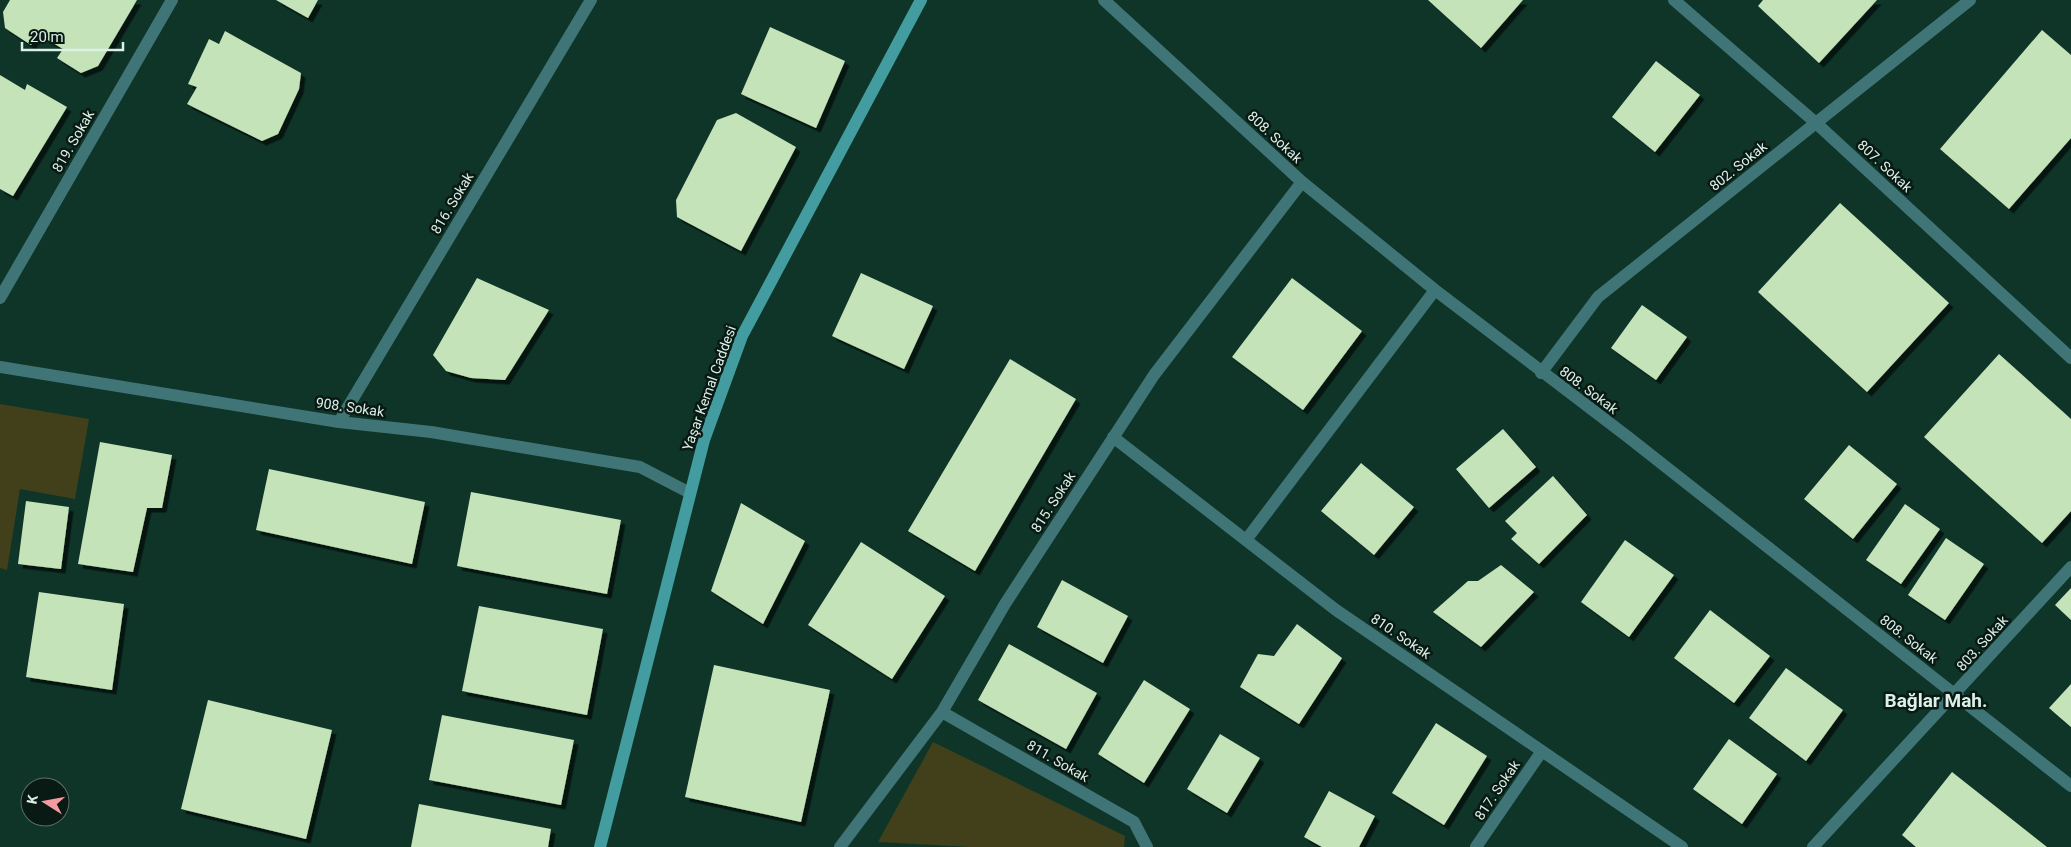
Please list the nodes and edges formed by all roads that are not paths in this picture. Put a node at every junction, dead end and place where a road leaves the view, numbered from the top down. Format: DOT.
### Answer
graph roads {
  1 [pos="172,0"];
  2 [pos="591,0"];
  3 [pos="921,0"];
  4 [pos="1104,0"];
  5 [pos="1674,0"];
  6 [pos="1970,0"];
  7 [pos="1816,123"];
  8 [pos="1302,182"];
  9 [pos="1435,290"];
  10 [pos="0,298"];
  11 [pos="2071,358"];
  12 [pos="0,366"];
  13 [pos="1541,373"];
  14 [pos="339,422"];
  15 [pos="1113,437"];
  16 [pos="690,493"];
  17 [pos="1246,540"];
  18 [pos="2071,567"];
  19 [pos="1956,694"];
  20 [pos="942,712"];
  21 [pos="1542,751"];
  22 [pos="2071,786"];
  23 [pos="600,847"];
  24 [pos="840,847"];
  25 [pos="1147,847"];
  26 [pos="1476,847"];
  27 [pos="1682,847"];
  28 [pos="1813,847"];
  1 -- 10 [label="street, 819. Sokak"];
  2 -- 14 [label="street, 816. Sokak"];
  3 -- 16 [label="street, Yaşar Kemal Caddesi"];
  4 -- 8 [label="street, 808. Sokak"];
  5 -- 7 [label="street, 807. Sokak"];
  6 -- 7 [label="street, 802. Sokak"];
  7 -- 11 [label="street, 807. Sokak"];
  7 -- 13 [label="street, 802. Sokak"];
  8 -- 9 [label="street, 808. Sokak"];
  8 -- 15 [label="street, 815. Sokak"];
  9 -- 13 [label="street, 808. Sokak"];
  9 -- 17 [label="street"];
  12 -- 14 [label="street, 908. Sokak"];
  13 -- 19 [label="street, 808. Sokak"];
  14 -- 16 [label="street, 908. Sokak"];
  15 -- 17 [label="street, 810. Sokak"];
  15 -- 20 [label="street, 815. Sokak"];
  16 -- 23 [label="street, Yaşar Kemal Caddesi"];
  17 -- 21 [label="street, 810. Sokak"];
  18 -- 19 [label="street, 803. Sokak"];
  19 -- 22 [label="street, 808. Sokak"];
  19 -- 28 [label="street, 803. Sokak"];
  20 -- 24 [label="street, 815. Sokak"];
  20 -- 25 [label="street, 811. Sokak"];
  21 -- 26 [label="street, 817. Sokak"];
  21 -- 27 [label="street, 810. Sokak"];
}
